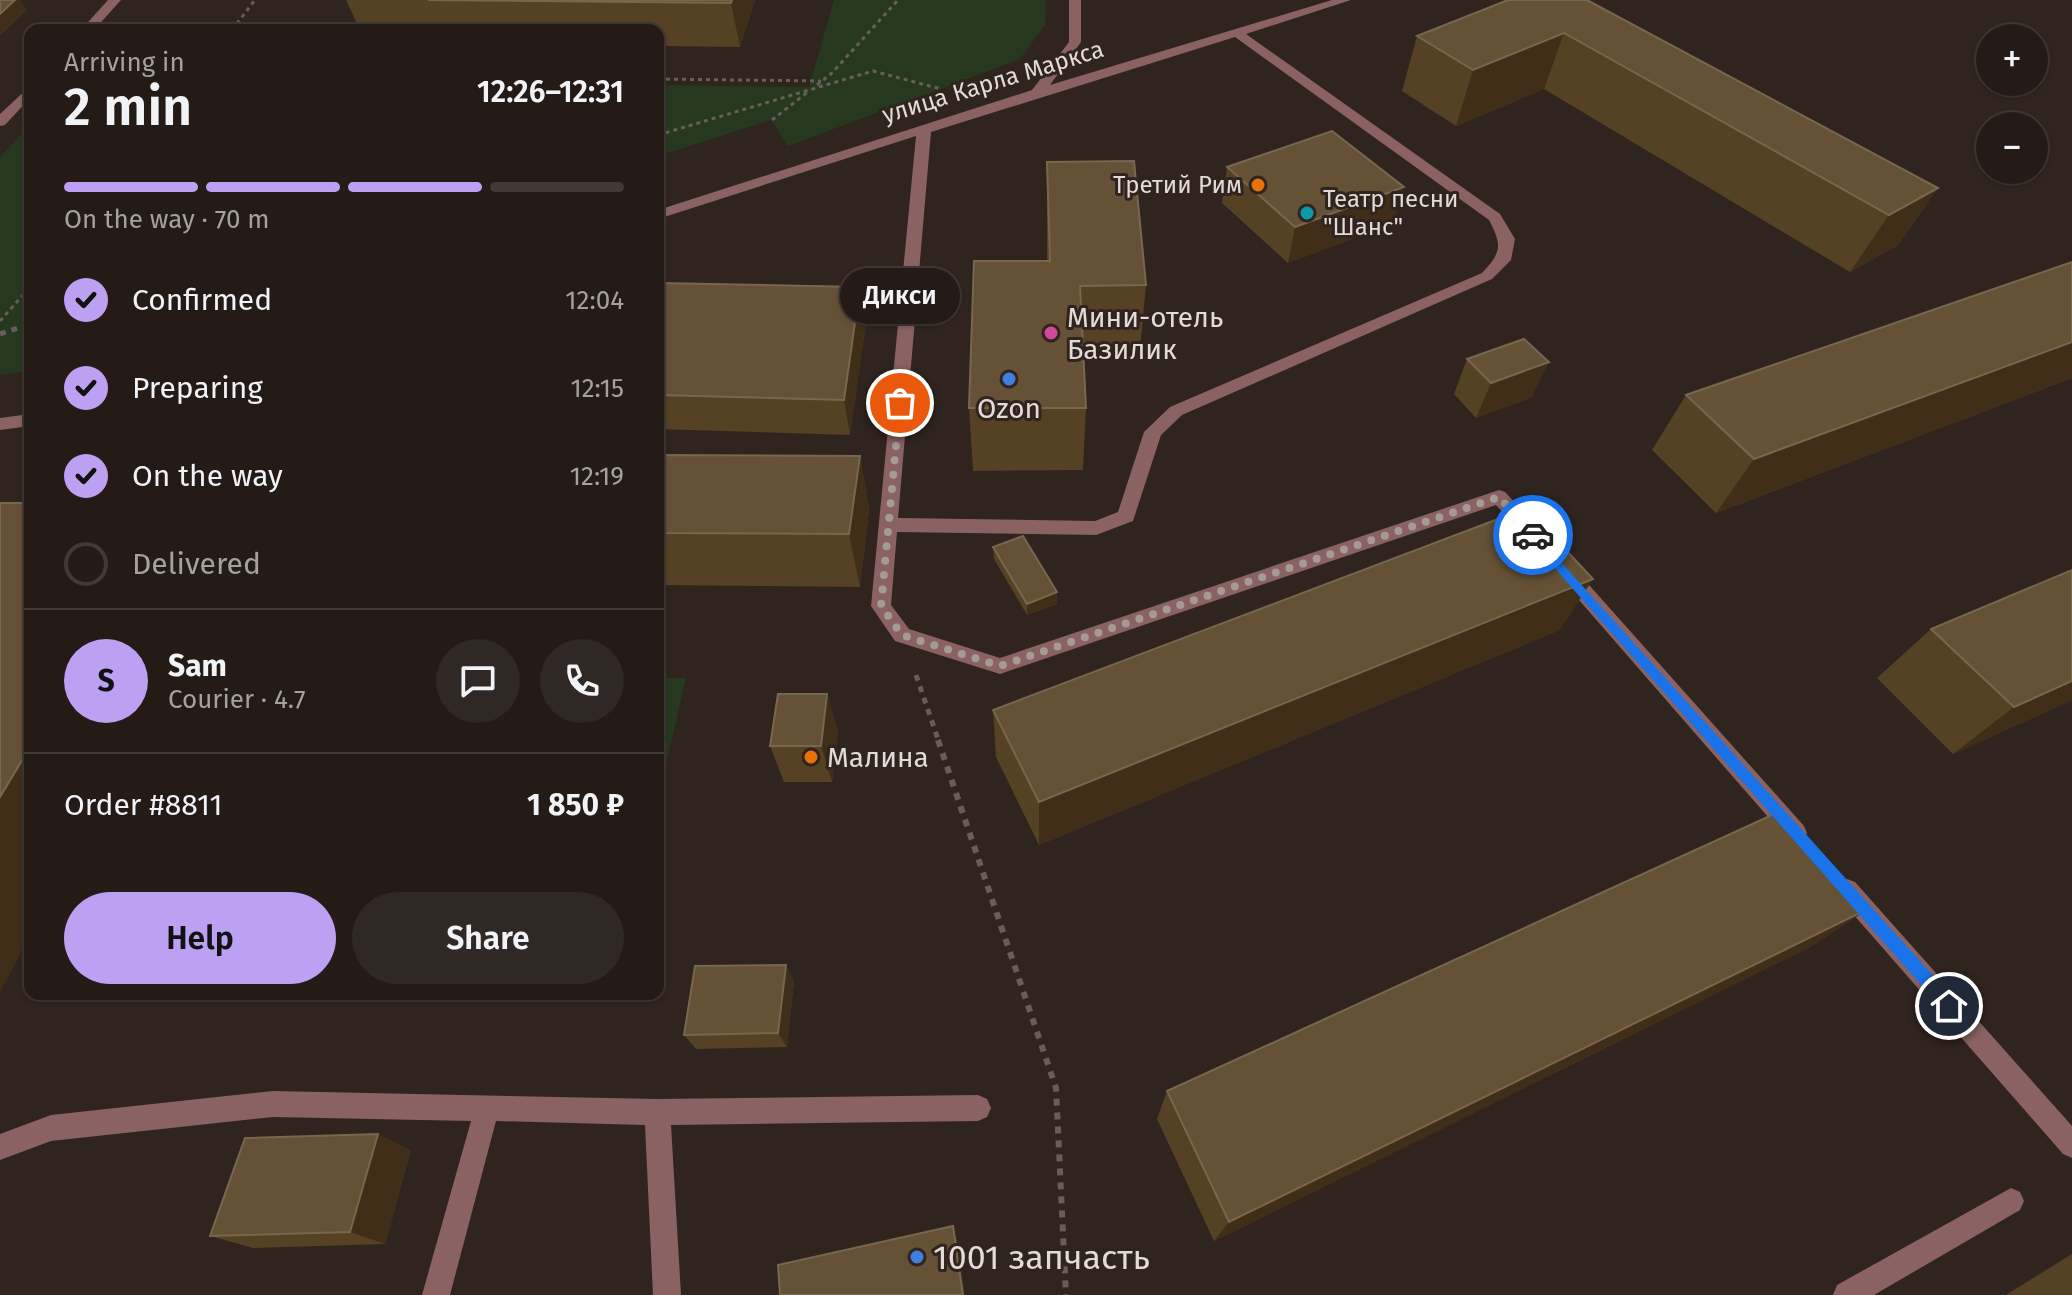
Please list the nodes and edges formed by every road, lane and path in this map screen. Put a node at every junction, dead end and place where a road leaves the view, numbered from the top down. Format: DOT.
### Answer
graph roads {
  1 [pos="115,0"];
  2 [pos="255,0"];
  3 [pos="898,0"];
  4 [pos="1075,0"];
  5 [pos="1345,0"];
  6 [pos="93,24"];
  7 [pos="237,24"];
  8 [pos="1237,33"];
  9 [pos="664,79"];
  10 [pos="821,81"];
  11 [pos="812,89"];
  12 [pos="1037,93"];
  13 [pos="24,96"];
  14 [pos="1000,104"];
  15 [pos="772,120"];
  16 [pos="0,122"];
  17 [pos="924,129"];
  18 [pos="664,133"];
  19 [pos="664,213"];
  20 [pos="24,294"];
  21 [pos="0,321"];
  22 [pos="24,326"];
  23 [pos="0,334"];
  24 [pos="24,421"];
  25 [pos="0,424"];
  26 [pos="889,525"];
  27 [pos="902,635"];
  28 [pos="1812,850"];
  29 [pos="1832,874"];
  30 [pos="978,1108"];
  31 [pos="487,1109"];
  32 [pos="657,1112"];
  33 [pos="2072,1145"];
  34 [pos="0,1147"];
  35 [pos="2011,1201"];
  36 [pos="436,1295"];
  37 [pos="667,1295"];
  38 [pos="1066,1295"];
  39 [pos="1847,1295"];
  1 -- 6 [label="street"];
  2 -- 7 [label="path"];
  3 -- 10 [label="path"];
  4 -- 12 [label="street"];
  5 -- 8 [label="street, улица Карла Маркса"];
  8 -- 12 [label="street, улица Карла Маркса"];
  8 -- 26 [label="street"];
  9 -- 10 [label="path"];
  10 -- 11 [label="path"];
  11 -- 14 [label="path"];
  11 -- 15 [label="path"];
  11 -- 18 [label="path"];
  12 -- 14 [label="street, улица Карла Маркса"];
  13 -- 16 [label="street"];
  14 -- 17 [label="street, улица Карла Маркса"];
  17 -- 19 [label="street, улица Карла Маркса"];
  17 -- 26 [label="street"];
  20 -- 21 [label="path"];
  22 -- 23 [label="path"];
  24 -- 25 [label="street"];
  26 -- 27 [label="street"];
  27 -- 28 [label="street"];
  27 -- 38 [label="path"];
  29 -- 33 [label="street"];
  30 -- 32 [label="street"];
  31 -- 32 [label="street"];
  31 -- 34 [label="street"];
  31 -- 36 [label="street"];
  32 -- 37 [label="street"];
  35 -- 39 [label="street"];
}
